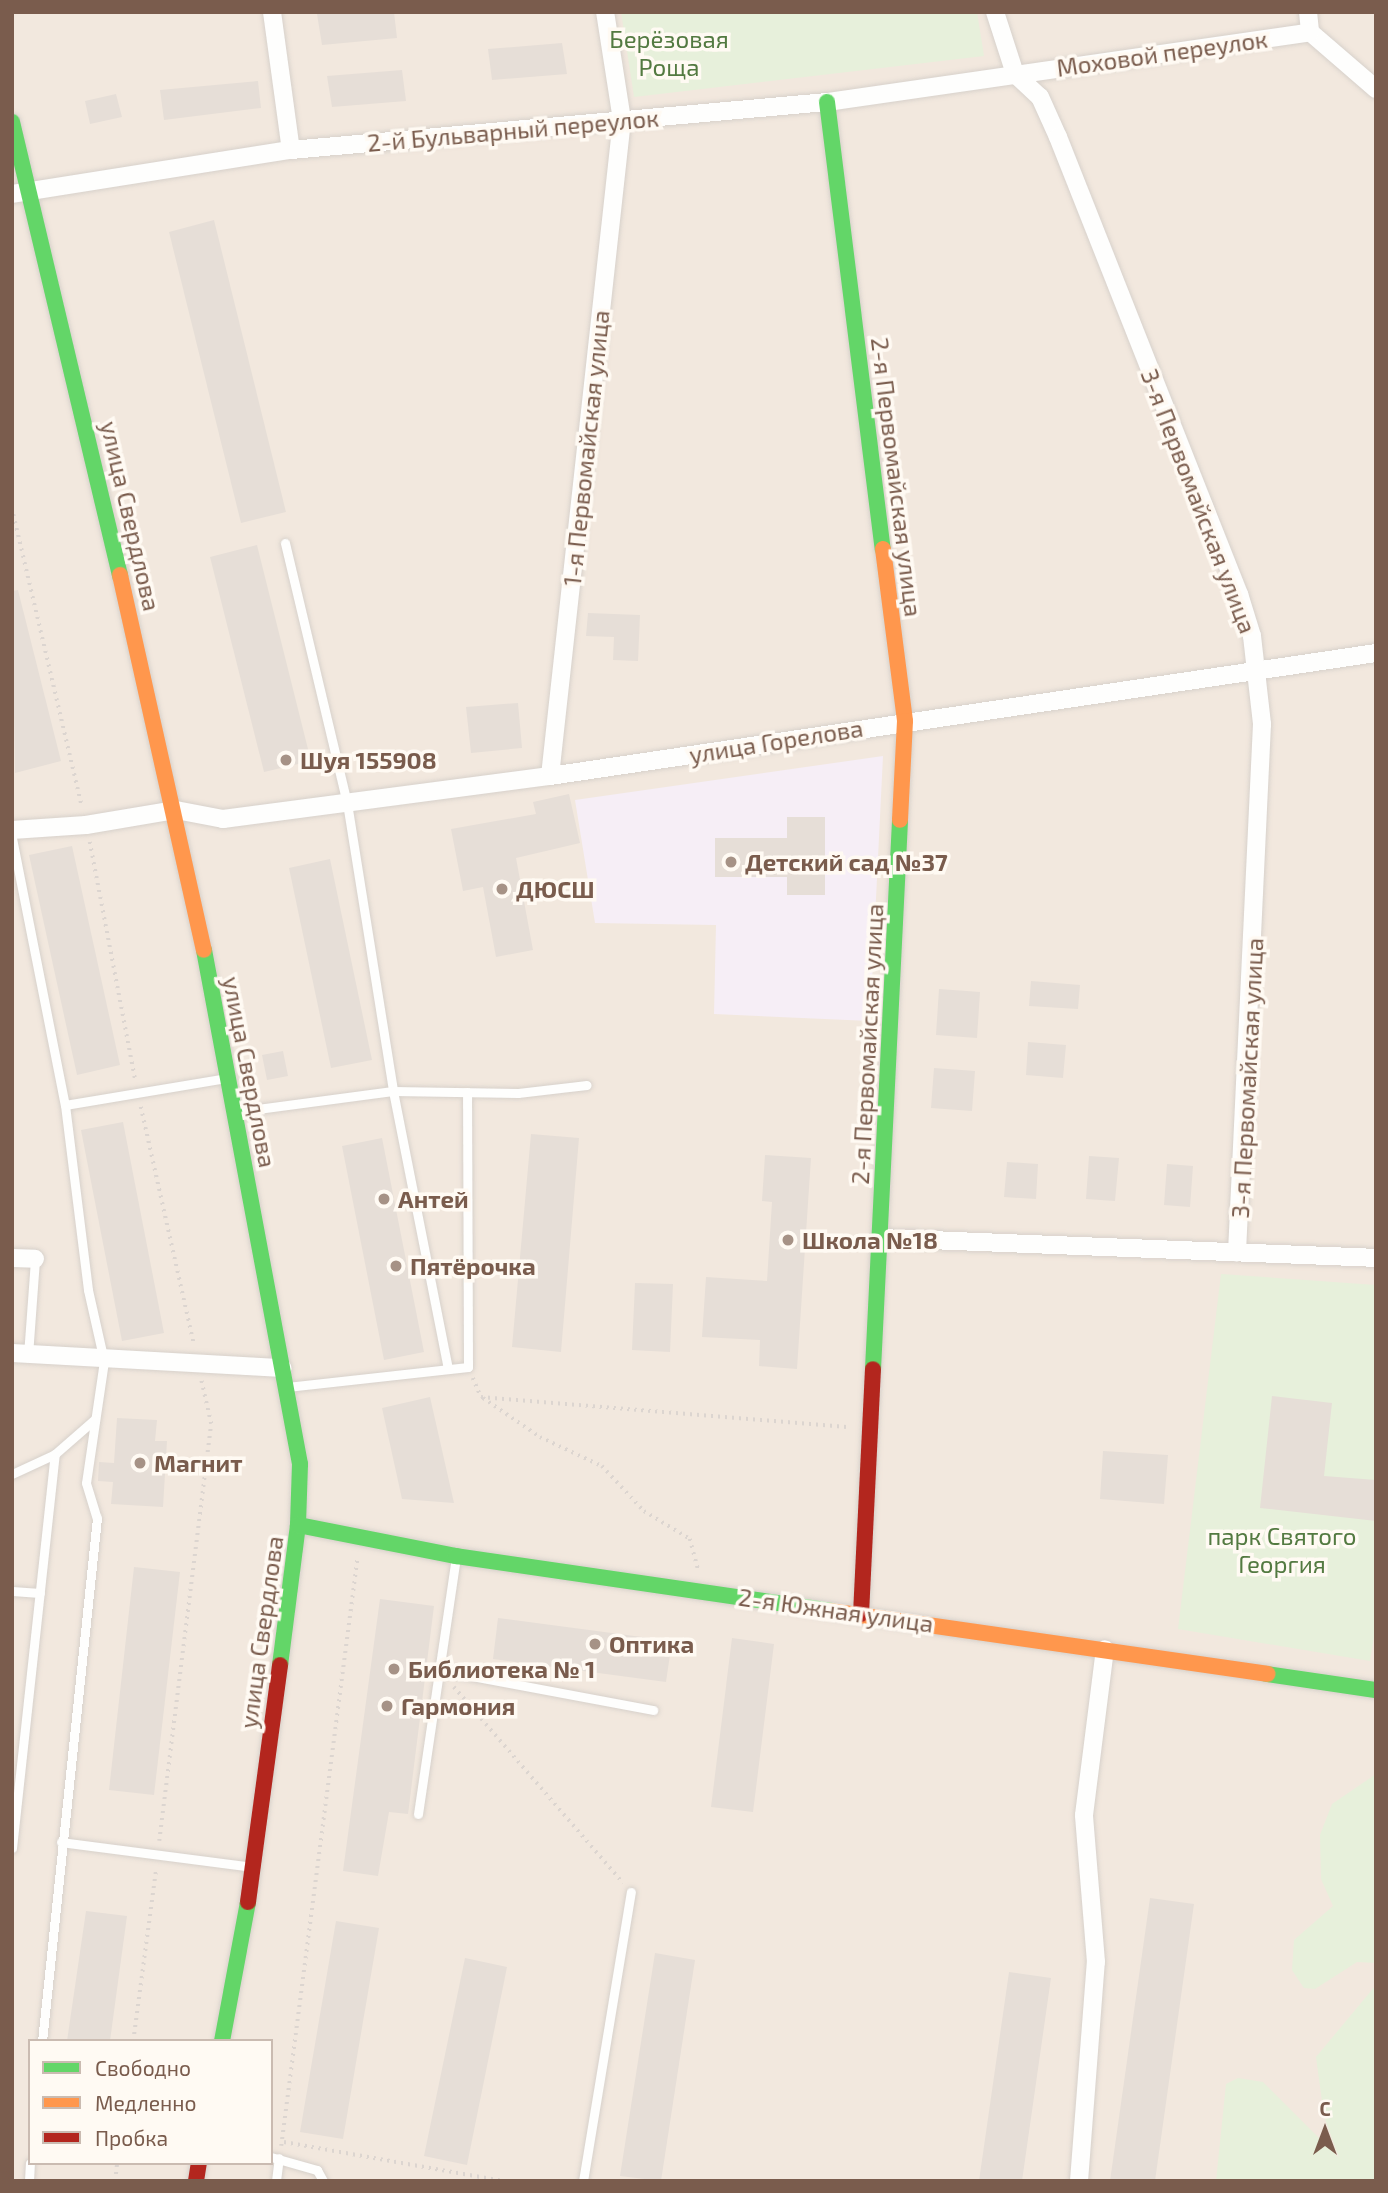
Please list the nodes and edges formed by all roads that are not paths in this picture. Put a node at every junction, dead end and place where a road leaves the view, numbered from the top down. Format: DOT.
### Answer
graph roads {
  1 [pos="272,12"];
  2 [pos="606,12"];
  3 [pos="995,12"];
  4 [pos="1308,12"];
  5 [pos="1310,32"];
  6 [pos="1015,74"];
  7 [pos="1376,89"];
  8 [pos="827,102"];
  9 [pos="622,120"];
  10 [pos="12,122"];
  11 [pos="291,150"];
  12 [pos="21,192"];
  13 [pos="285,543"];
  14 [pos="1376,653"];
  15 [pos="1256,672"];
  16 [pos="905,721"];
  17 [pos="550,776"];
  18 [pos="347,803"];
  19 [pos="176,810"];
  20 [pos="12,830"];
  21 [pos="12,838"];
  22 [pos="227,1077"];
  23 [pos="587,1085"];
  24 [pos="393,1091"];
  25 [pos="467,1092"];
  26 [pos="65,1105"];
  27 [pos="234,1112"];
  28 [pos="880,1238"];
  29 [pos="1237,1252"];
  30 [pos="12,1258"];
  31 [pos="1376,1258"];
  32 [pos="35,1259"];
  33 [pos="20,1354"];
  34 [pos="104,1361"];
  35 [pos="283,1368"];
  36 [pos="448,1369"];
  37 [pos="286,1387"];
  38 [pos="95,1419"];
  39 [pos="55,1454"];
  40 [pos="12,1474"];
  41 [pos="298,1525"];
  42 [pos="456,1556"];
  43 [pos="12,1591"];
  44 [pos="40,1593"];
  45 [pos="861,1614"];
  46 [pos="1105,1649"];
  47 [pos="439,1670"];
  48 [pos="1376,1690"];
  49 [pos="653,1710"];
  50 [pos="418,1814"];
  51 [pos="14,1821"];
  52 [pos="61,1842"];
  53 [pos="12,1848"];
  54 [pos="254,1867"];
  55 [pos="631,1892"];
  56 [pos="42,2039"];
  57 [pos="222,2039"];
  58 [pos="275,2158"];
  59 [pos="276,2181"];
  60 [pos="323,2181"];
  61 [pos="583,2181"];
  62 [pos="1079,2181"];
  1 -- 11 [label="street"];
  2 -- 9 [label="street, 1-я Первомайская улица"];
  3 -- 6 [label="street"];
  4 -- 5 [label="street"];
  5 -- 6 [label="street, Моховой переулок"];
  5 -- 7 [label="street"];
  6 -- 8 [label="street, 2-й Бульварный переулок"];
  6 -- 15 [label="street, 3-я Первомайская улица"];
  8 -- 9 [label="street, 2-й Бульварный переулок"];
  8 -- 16 [label="street, 2-я Первомайская улица"];
  9 -- 11 [label="street, 2-й Бульварный переулок"];
  9 -- 17 [label="street, 1-я Первомайская улица"];
  10 -- 12 [label="street, улица Свердлова"];
  11 -- 12 [label="street, 2-й Бульварный переулок"];
  12 -- 19 [label="street, улица Свердлова"];
  13 -- 18 [label="lane"];
  14 -- 15 [label="street, улица Горелова"];
  15 -- 16 [label="street, улица Горелова"];
  15 -- 29 [label="street, 3-я Первомайская улица"];
  16 -- 17 [label="street, улица Горелова"];
  16 -- 28 [label="street, 2-я Первомайская улица"];
  17 -- 18 [label="street, улица Горелова"];
  18 -- 19 [label="street, улица Горелова"];
  18 -- 24 [label="lane"];
  19 -- 20 [label="street, улица Горелова"];
  19 -- 22 [label="street, улица Свердлова"];
  21 -- 26 [label="lane"];
  22 -- 26 [label="lane"];
  22 -- 27 [label="street, улица Свердлова"];
  23 -- 25 [label="lane"];
  24 -- 25 [label="lane"];
  24 -- 27 [label="lane"];
  24 -- 36 [label="lane"];
  25 -- 36 [label="lane"];
  26 -- 34 [label="lane"];
  27 -- 35 [label="street, улица Свердлова"];
  28 -- 29 [label="street"];
  28 -- 45 [label="street, 2-я Первомайская улица"];
  29 -- 31 [label="street"];
  30 -- 32 [label="street"];
  32 -- 33 [label="lane"];
  33 -- 34 [label="street"];
  34 -- 35 [label="street"];
  34 -- 38 [label="lane"];
  35 -- 37 [label="street, улица Свердлова"];
  36 -- 37 [label="lane"];
  37 -- 41 [label="street, улица Свердлова"];
  38 -- 39 [label="lane"];
  38 -- 52 [label="lane"];
  39 -- 40 [label="lane"];
  39 -- 44 [label="lane"];
  41 -- 42 [label="street, 2-я Южная улица"];
  41 -- 54 [label="street, улица Свердлова"];
  42 -- 45 [label="street, 2-я Южная улица"];
  42 -- 47 [label="lane"];
  43 -- 44 [label="lane"];
  44 -- 51 [label="lane"];
  45 -- 46 [label="street, 2-я Южная улица"];
  46 -- 48 [label="street, 2-я Южная улица"];
  46 -- 62 [label="street"];
  47 -- 49 [label="lane"];
  47 -- 50 [label="lane"];
  51 -- 53 [label="lane"];
  52 -- 54 [label="lane"];
  52 -- 56 [label="lane"];
  54 -- 57 [label="street, улица Свердлова"];
  55 -- 61 [label="lane"];
  58 -- 59 [label="lane"];
  58 -- 60 [label="lane"];
}
